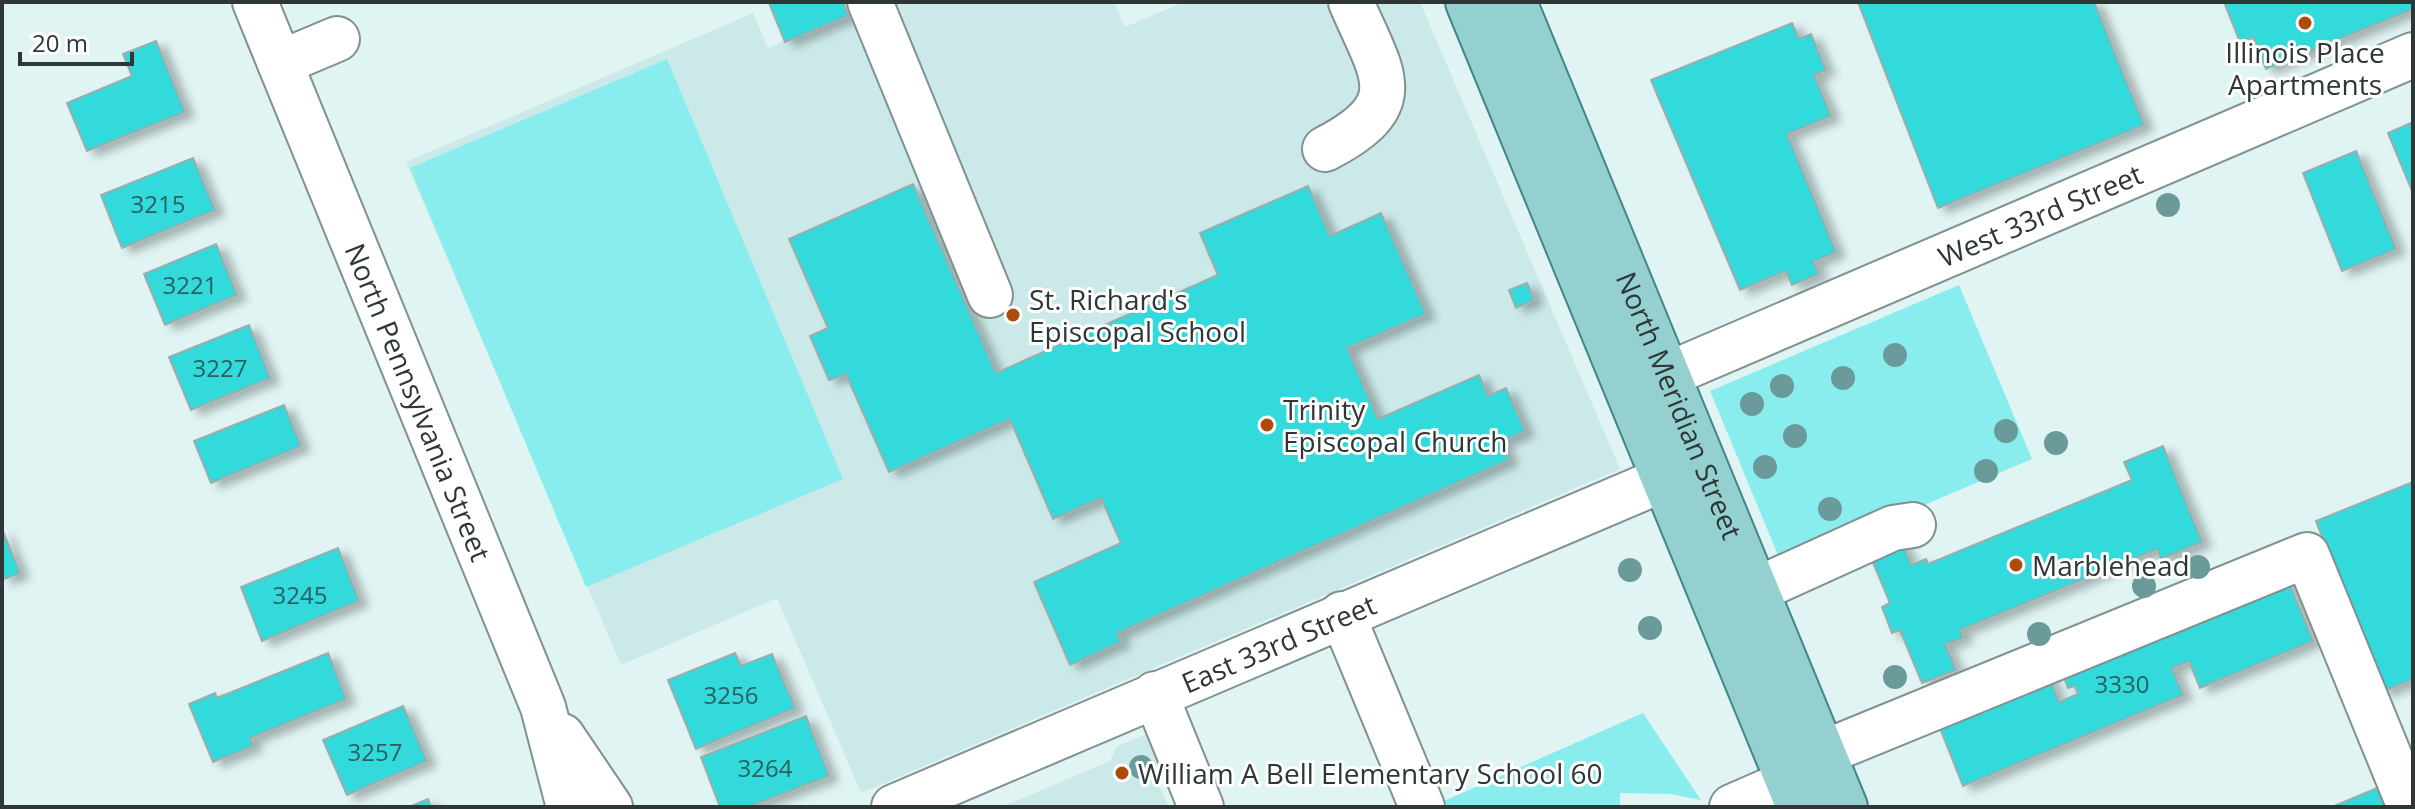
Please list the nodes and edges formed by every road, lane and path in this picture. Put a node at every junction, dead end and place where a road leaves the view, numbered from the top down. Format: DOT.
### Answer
graph roads {
  1 [pos="255,2"];
  2 [pos="870,2"];
  3 [pos="1351,2"];
  4 [pos="1468,2"];
  5 [pos="1514,2"];
  6 [pos="337,39"];
  7 [pos="2413,55"];
  8 [pos="280,63"];
  9 [pos="1325,149"];
  10 [pos="990,295"];
  11 [pos="1667,375"];
  12 [pos="1664,479"];
  13 [pos="1913,525"];
  14 [pos="1756,590"];
  15 [pos="1342,614"];
  16 [pos="1155,694"];
  17 [pos="543,707"];
  18 [pos="1823,753"];
  19 [pos="1794,795"];
  20 [pos="569,807"];
  21 [pos="610,807"];
  22 [pos="894,807"];
  23 [pos="1201,807"];
  24 [pos="1422,807"];
  25 [pos="1732,807"];
  26 [pos="1845,807"];
  27 [pos="2410,807"];
  1 -- 8 [label="street, North Pennsylvania Street"];
  2 -- 10 [label="street"];
  3 -- 9 [label="street"];
  4 -- 12 [label="main road, North Meridian Street"];
  5 -- 11 [label="main road, North Meridian Street"];
  6 -- 8 [label="street"];
  7 -- 11 [label="street, West 33rd Street"];
  8 -- 17 [label="street, North Pennsylvania Street"];
  11 -- 14 [label="main road, North Meridian Street"];
  12 -- 15 [label="street, East 33rd Street"];
  12 -- 19 [label="main road, North Meridian Street"];
  13 -- 14 [label="street"];
  14 -- 18 [label="main road, North Meridian Street"];
  15 -- 16 [label="street, East 33rd Street"];
  15 -- 24 [label="street"];
  16 -- 22 [label="street, East 33rd Street"];
  16 -- 23 [label="street"];
  17 -- 20 [label="street, North Pennsylvania Street"];
  17 -- 21 [label="street"];
  18 -- 26 [label="main road, North Meridian Street"];
  18 -- 27 [label="street"];
  19 -- 25 [label="street"];
}
